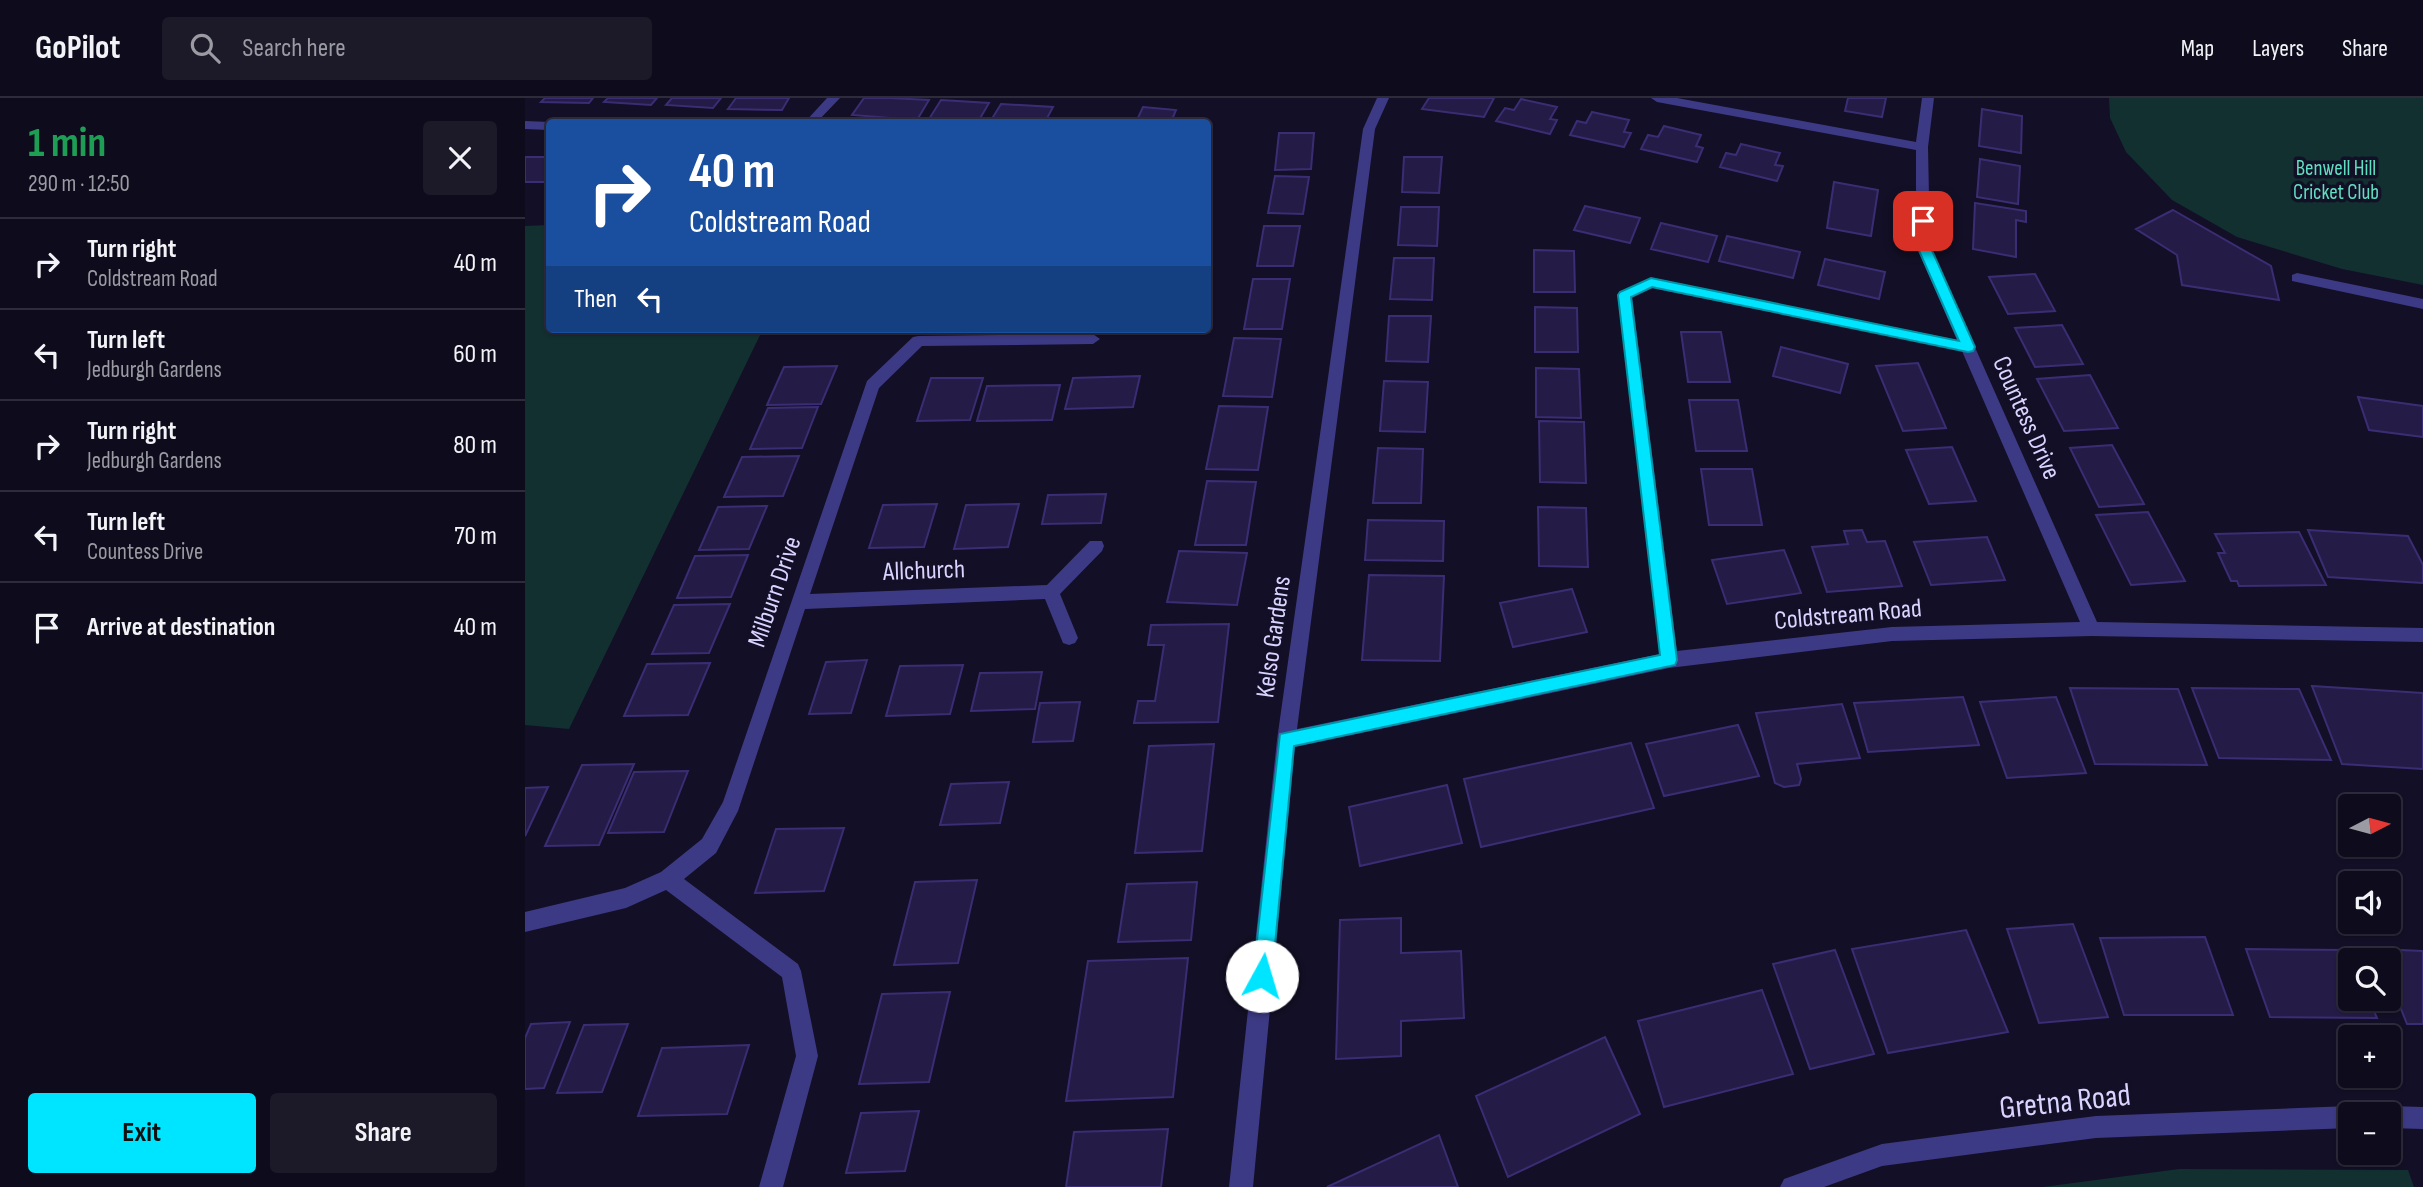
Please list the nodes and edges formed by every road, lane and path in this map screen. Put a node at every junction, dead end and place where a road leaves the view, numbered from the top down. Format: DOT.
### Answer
graph roads {
  1 [pos="834,98"];
  2 [pos="1383,98"];
  3 [pos="1657,98"];
  4 [pos="1928,98"];
  5 [pos="814,119"];
  6 [pos="525,125"];
  7 [pos="546,126"];
  8 [pos="1922,147"];
  9 [pos="2297,278"];
  10 [pos="2423,304"];
  11 [pos="1093,339"];
  12 [pos="1968,347"];
  13 [pos="1096,546"];
  14 [pos="1051,592"];
  15 [pos="799,602"];
  16 [pos="2092,629"];
  17 [pos="2423,635"];
  18 [pos="1069,639"];
  19 [pos="1669,660"];
  20 [pos="1286,740"];
  21 [pos="668,879"];
  22 [pos="525,922"];
  23 [pos="2338,1117"];
  24 [pos="2401,1117"];
  25 [pos="2423,1118"];
  26 [pos="771,1187"];
  27 [pos="1241,1187"];
  28 [pos="1792,1187"];
  1 -- 5 [label="street"];
  2 -- 20 [label="street, Kelso Gardens"];
  3 -- 8 [label="street"];
  4 -- 8 [label="street, Countess Drive"];
  6 -- 7 [label="street"];
  8 -- 12 [label="street, Countess Drive"];
  9 -- 10 [label="street"];
  11 -- 15 [label="street, Milburn Drive"];
  12 -- 16 [label="street, Countess Drive"];
  12 -- 19 [label="street"];
  13 -- 14 [label="street"];
  14 -- 15 [label="street, Allchurch"];
  14 -- 18 [label="street"];
  15 -- 21 [label="street, Milburn Drive"];
  16 -- 17 [label="street, Coldstream Road"];
  16 -- 19 [label="street, Coldstream Road"];
  19 -- 20 [label="street, Coldstream Road"];
  20 -- 27 [label="street, Kelso Gardens"];
  21 -- 22 [label="street, Milburn Drive"];
  21 -- 26 [label="street"];
  23 -- 28 [label="street, Gretna Road"];
  24 -- 25 [label="street"];
}
